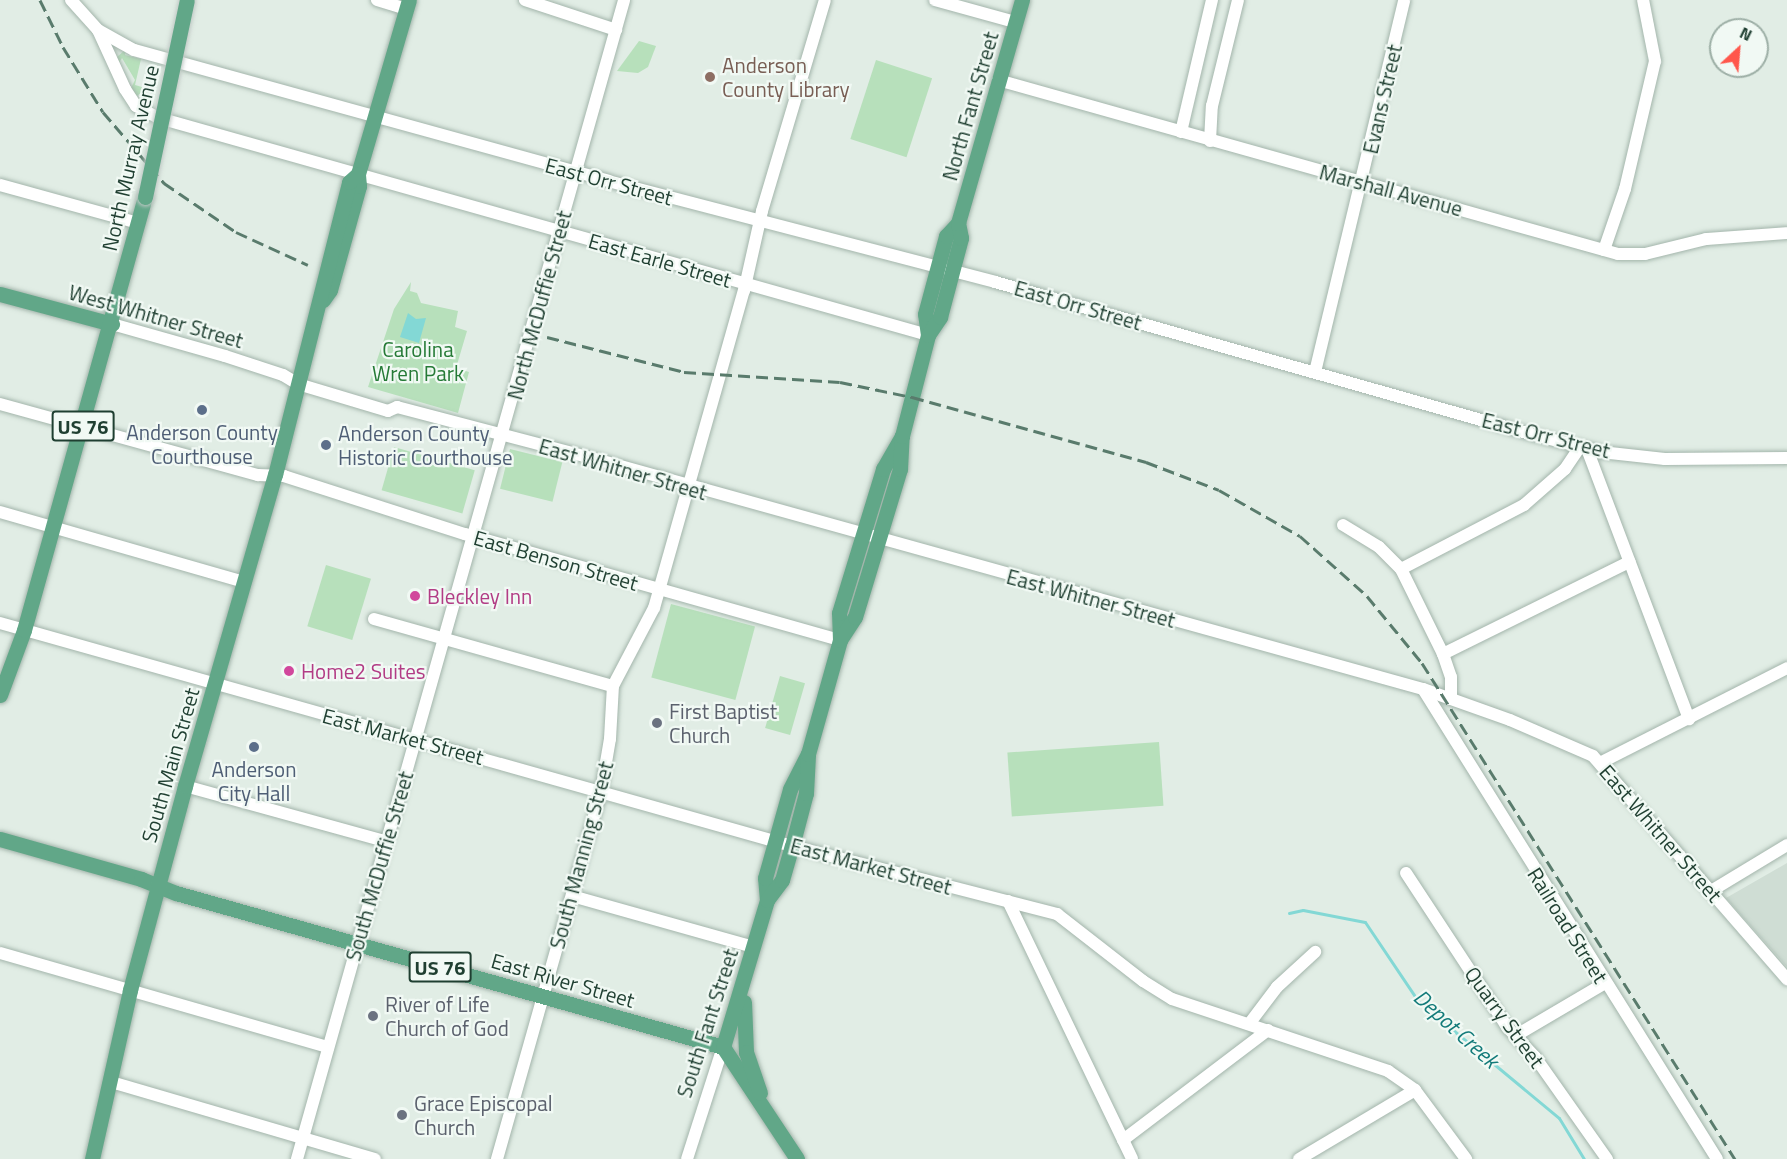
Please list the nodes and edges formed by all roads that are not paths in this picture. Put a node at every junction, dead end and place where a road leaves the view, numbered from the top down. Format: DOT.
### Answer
graph roads {
  1 [pos="71,0"];
  2 [pos="187,0"];
  3 [pos="377,0"];
  4 [pos="525,0"];
  5 [pos="624,0"];
  6 [pos="825,0"];
  7 [pos="935,0"];
  8 [pos="1022,0"];
  9 [pos="1212,0"];
  10 [pos="1238,0"];
  11 [pos="1404,0"];
  12 [pos="1643,0"];
  13 [pos="408,4"];
  14 [pos="1015,22"];
  15 [pos="98,30"];
  16 [pos="616,30"];
  17 [pos="998,80"];
  18 [pos="374,115"];
  19 [pos="1181,132"];
  20 [pos="1210,141"];
  21 [pos="576,172"];
  22 [pos="358,174"];
  23 [pos="1362,181"];
  24 [pos="0,185"];
  25 [pos="761,221"];
  26 [pos="138,223"];
  27 [pos="560,231"];
  28 [pos="1787,233"];
  29 [pos="1604,250"];
  30 [pos="945,269"];
  31 [pos="746,284"];
  32 [pos="0,294"];
  33 [pos="112,324"];
  34 [pos="928,335"];
  35 [pos="1315,372"];
  36 [pos="298,384"];
  37 [pos="0,404"];
  38 [pos="83,426"];
  39 [pos="503,436"];
  40 [pos="902,436"];
  41 [pos="1583,448"];
  42 [pos="1787,458"];
  43 [pos="275,475"];
  44 [pos="688,487"];
  45 [pos="0,512"];
  46 [pos="1343,525"];
  47 [pos="54,527"];
  48 [pos="863,536"];
  49 [pos="475,537"];
  50 [pos="879,541"];
  51 [pos="1629,562"];
  52 [pos="1401,569"];
  53 [pos="244,582"];
  54 [pos="659,589"];
  55 [pos="374,619"];
  56 [pos="0,623"];
  57 [pos="24,630"];
  58 [pos="445,639"];
  59 [pos="840,639"];
  60 [pos="1443,654"];
  61 [pos="1787,668"];
  62 [pos="214,685"];
  63 [pos="613,686"];
  64 [pos="1422,689"];
  65 [pos="0,695"];
  66 [pos="1451,699"];
  67 [pos="1689,719"];
  68 [pos="415,740"];
  69 [pos="808,754"];
  70 [pos="1600,763"];
  71 [pos="185,786"];
  72 [pos="601,792"];
  73 [pos="0,838"];
  74 [pos="385,841"];
  75 [pos="775,841"];
  76 [pos="1787,845"];
  77 [pos="792,846"];
  78 [pos="1406,873"];
  79 [pos="158,886"];
  80 [pos="1711,891"];
  81 [pos="572,896"];
  82 [pos="767,900"];
  83 [pos="1008,901"];
  84 [pos="357,944"];
  85 [pos="754,947"];
  86 [pos="1316,952"];
  87 [pos="0,953"];
  88 [pos="1787,979"];
  89 [pos="746,980"];
  90 [pos="1605,983"];
  91 [pos="130,990"];
  92 [pos="543,996"];
  93 [pos="1249,1024"];
  94 [pos="1268,1030"];
  95 [pos="1515,1036"];
  96 [pos="328,1047"];
  97 [pos="723,1047"];
  98 [pos="111,1082"];
  99 [pos="1415,1090"];
  100 [pos="767,1112"];
  101 [pos="303,1138"];
  102 [pos="1123,1140"];
  103 [pos="92,1159"];
  104 [pos="297,1159"];
  105 [pos="375,1159"];
  106 [pos="497,1159"];
  107 [pos="687,1159"];
  108 [pos="797,1159"];
  109 [pos="1132,1159"];
  110 [pos="1299,1159"];
  111 [pos="1466,1159"];
  112 [pos="1607,1159"];
  113 [pos="1717,1159"];
  1 -- 15 [label="street"];
  2 -- 26 [label="main road, North Murray Avenue / US 76, bridge"];
  3 -- 13 [label="street"];
  4 -- 16 [label="street"];
  5 -- 16 [label="street, North McDuffie Street"];
  6 -- 25 [label="street, South Manning Street"];
  7 -- 14 [label="street"];
  8 -- 14 [label="main road, North Fant Street"];
  9 -- 19 [label="street"];
  10 -- 20 [label="street"];
  11 -- 23 [label="street, Evans Street"];
  12 -- 29 [label="street"];
  13 -- 18 [label="main road, South Main Street"];
  14 -- 17 [label="main road, North Fant Street"];
  15 -- 18 [label="street, East Orr Street"];
  15 -- 22 [label="street, East Earle Street"];
  16 -- 21 [label="street, North McDuffie Street"];
  17 -- 19 [label="street, Marshall Avenue"];
  17 -- 30 [label="main road, North Fant Street"];
  18 -- 21 [label="street, East Orr Street"];
  18 -- 22 [label="main road, South Main Street"];
  19 -- 20 [label="street, Marshall Avenue"];
  20 -- 23 [label="street, Marshall Avenue"];
  21 -- 25 [label="street, East Orr Street"];
  21 -- 27 [label="street, North McDuffie Street"];
  22 -- 27 [label="street, East Earle Street"];
  22 -- 36 [label="main road, South Main Street"];
  23 -- 29 [label="street, Marshall Avenue"];
  23 -- 35 [label="street, Evans Street"];
  24 -- 26 [label="street"];
  25 -- 30 [label="street, East Orr Street"];
  25 -- 31 [label="street, South Manning Street"];
  26 -- 33 [label="main road, North Murray Avenue / US 76"];
  27 -- 31 [label="street, East Earle Street"];
  27 -- 39 [label="street, North McDuffie Street"];
  28 -- 29 [label="street, Marshall Avenue"];
  30 -- 34 [label="main road, North Fant Street"];
  30 -- 35 [label="street, East Orr Street"];
  31 -- 34 [label="street, East Earle Street"];
  31 -- 44 [label="street, South Manning Street"];
  32 -- 33 [label="main road, West Whitner Street"];
  33 -- 36 [label="street, West Whitner Street"];
  33 -- 38 [label="main road, US 76"];
  34 -- 40 [label="main road, North Fant Street"];
  35 -- 41 [label="street, East Orr Street"];
  36 -- 39 [label="street, East Whitner Street"];
  36 -- 43 [label="main road, South Main Street"];
  37 -- 38 [label="street, East Benson Street"];
  38 -- 43 [label="street, East Benson Street"];
  38 -- 47 [label="main road, US 76"];
  39 -- 44 [label="street, East Whitner Street"];
  39 -- 49 [label="street, South McDuffie Street"];
  40 -- 48 [label="main road, North Fant Street"];
  40 -- 50 [label="main road, North Fant Street"];
  41 -- 42 [label="street, East Orr Street"];
  41 -- 51 [label="street"];
  41 -- 52 [label="street"];
  43 -- 49 [label="street, East Benson Street"];
  43 -- 53 [label="main road, South Main Street"];
  44 -- 48 [label="street, East Whitner Street"];
  44 -- 54 [label="street, South Manning Street"];
  45 -- 47 [label="street"];
  46 -- 52 [label="street"];
  47 -- 53 [label="street"];
  47 -- 57 [label="main road, US 76"];
  48 -- 50 [label="street, East Whitner Street"];
  48 -- 59 [label="main road, South Fant Street"];
  49 -- 54 [label="street, East Benson Street"];
  49 -- 58 [label="street, South McDuffie Street"];
  50 -- 59 [label="main road, South Fant Street"];
  50 -- 64 [label="street, East Whitner Street"];
  51 -- 60 [label="street"];
  51 -- 67 [label="street"];
  52 -- 60 [label="street"];
  53 -- 62 [label="main road, South Main Street"];
  54 -- 59 [label="street, East Benson Street"];
  54 -- 63 [label="street, South Manning Street"];
  55 -- 58 [label="street"];
  56 -- 57 [label="street, East Market Street"];
  57 -- 62 [label="street, East Market Street"];
  57 -- 65 [label="main road, US 76"];
  58 -- 63 [label="street"];
  58 -- 68 [label="street, South McDuffie Street"];
  59 -- 69 [label="main road, South Fant Street"];
  60 -- 66 [label="street"];
  61 -- 67 [label="street"];
  62 -- 68 [label="street, East Market Street"];
  62 -- 71 [label="main road, South Main Street"];
  63 -- 72 [label="street, South Manning Street"];
  64 -- 66 [label="street, East Whitner Street"];
  64 -- 90 [label="street, Railroad Street"];
  66 -- 70 [label="street, East Whitner Street"];
  67 -- 70 [label="street"];
  68 -- 72 [label="street, East Market Street"];
  68 -- 74 [label="street, South McDuffie Street"];
  69 -- 75 [label="main road, South Fant Street"];
  69 -- 77 [label="main road, South Fant Street"];
  70 -- 80 [label="street, East Whitner Street"];
  71 -- 74 [label="street"];
  71 -- 79 [label="main road, South Main Street"];
  72 -- 75 [label="street, East Market Street"];
  72 -- 81 [label="street, South Manning Street"];
  73 -- 79 [label="main road, US 76"];
  74 -- 84 [label="street, South McDuffie Street"];
  75 -- 77 [label="street, East Market Street"];
  75 -- 82 [label="main road, South Fant Street"];
  76 -- 80 [label="street"];
  77 -- 82 [label="main road, South Fant Street"];
  77 -- 83 [label="street, East Market Street"];
  78 -- 95 [label="street, Quarry Street"];
  79 -- 84 [label="main road, East River Street / US 76"];
  79 -- 91 [label="main road, South Main Street"];
  80 -- 88 [label="street, East Whitner Street"];
  81 -- 85 [label="street"];
  81 -- 92 [label="street, South Manning Street"];
  82 -- 85 [label="main road, South Fant Street"];
  83 -- 93 [label="street, East Market Street"];
  83 -- 102 [label="street"];
  84 -- 92 [label="main road, East River Street / US 76"];
  84 -- 96 [label="street, South McDuffie Street"];
  85 -- 89 [label="main road, South Fant Street"];
  86 -- 93 [label="street"];
  87 -- 91 [label="street"];
  89 -- 97 [label="main road, South Fant Street"];
  89 -- 100 [label="main road"];
  90 -- 95 [label="street"];
  90 -- 113 [label="street, Railroad Street"];
  91 -- 96 [label="street"];
  91 -- 98 [label="main road, South Main Street"];
  92 -- 97 [label="main road, East River Street / US 76"];
  92 -- 106 [label="street, South Manning Street"];
  93 -- 94 [label="street, East Market Street"];
  94 -- 99 [label="street, East Market Street"];
  94 -- 102 [label="street"];
  95 -- 112 [label="street, Quarry Street"];
  96 -- 101 [label="street, South McDuffie Street"];
  97 -- 100 [label="main road"];
  97 -- 107 [label="street, South Fant Street"];
  98 -- 101 [label="street"];
  98 -- 103 [label="main road, South Main Street"];
  99 -- 110 [label="street"];
  99 -- 111 [label="street, East Market Street"];
  100 -- 108 [label="main road"];
  101 -- 104 [label="street, South McDuffie Street"];
  101 -- 105 [label="street"];
  102 -- 109 [label="street"];
}
